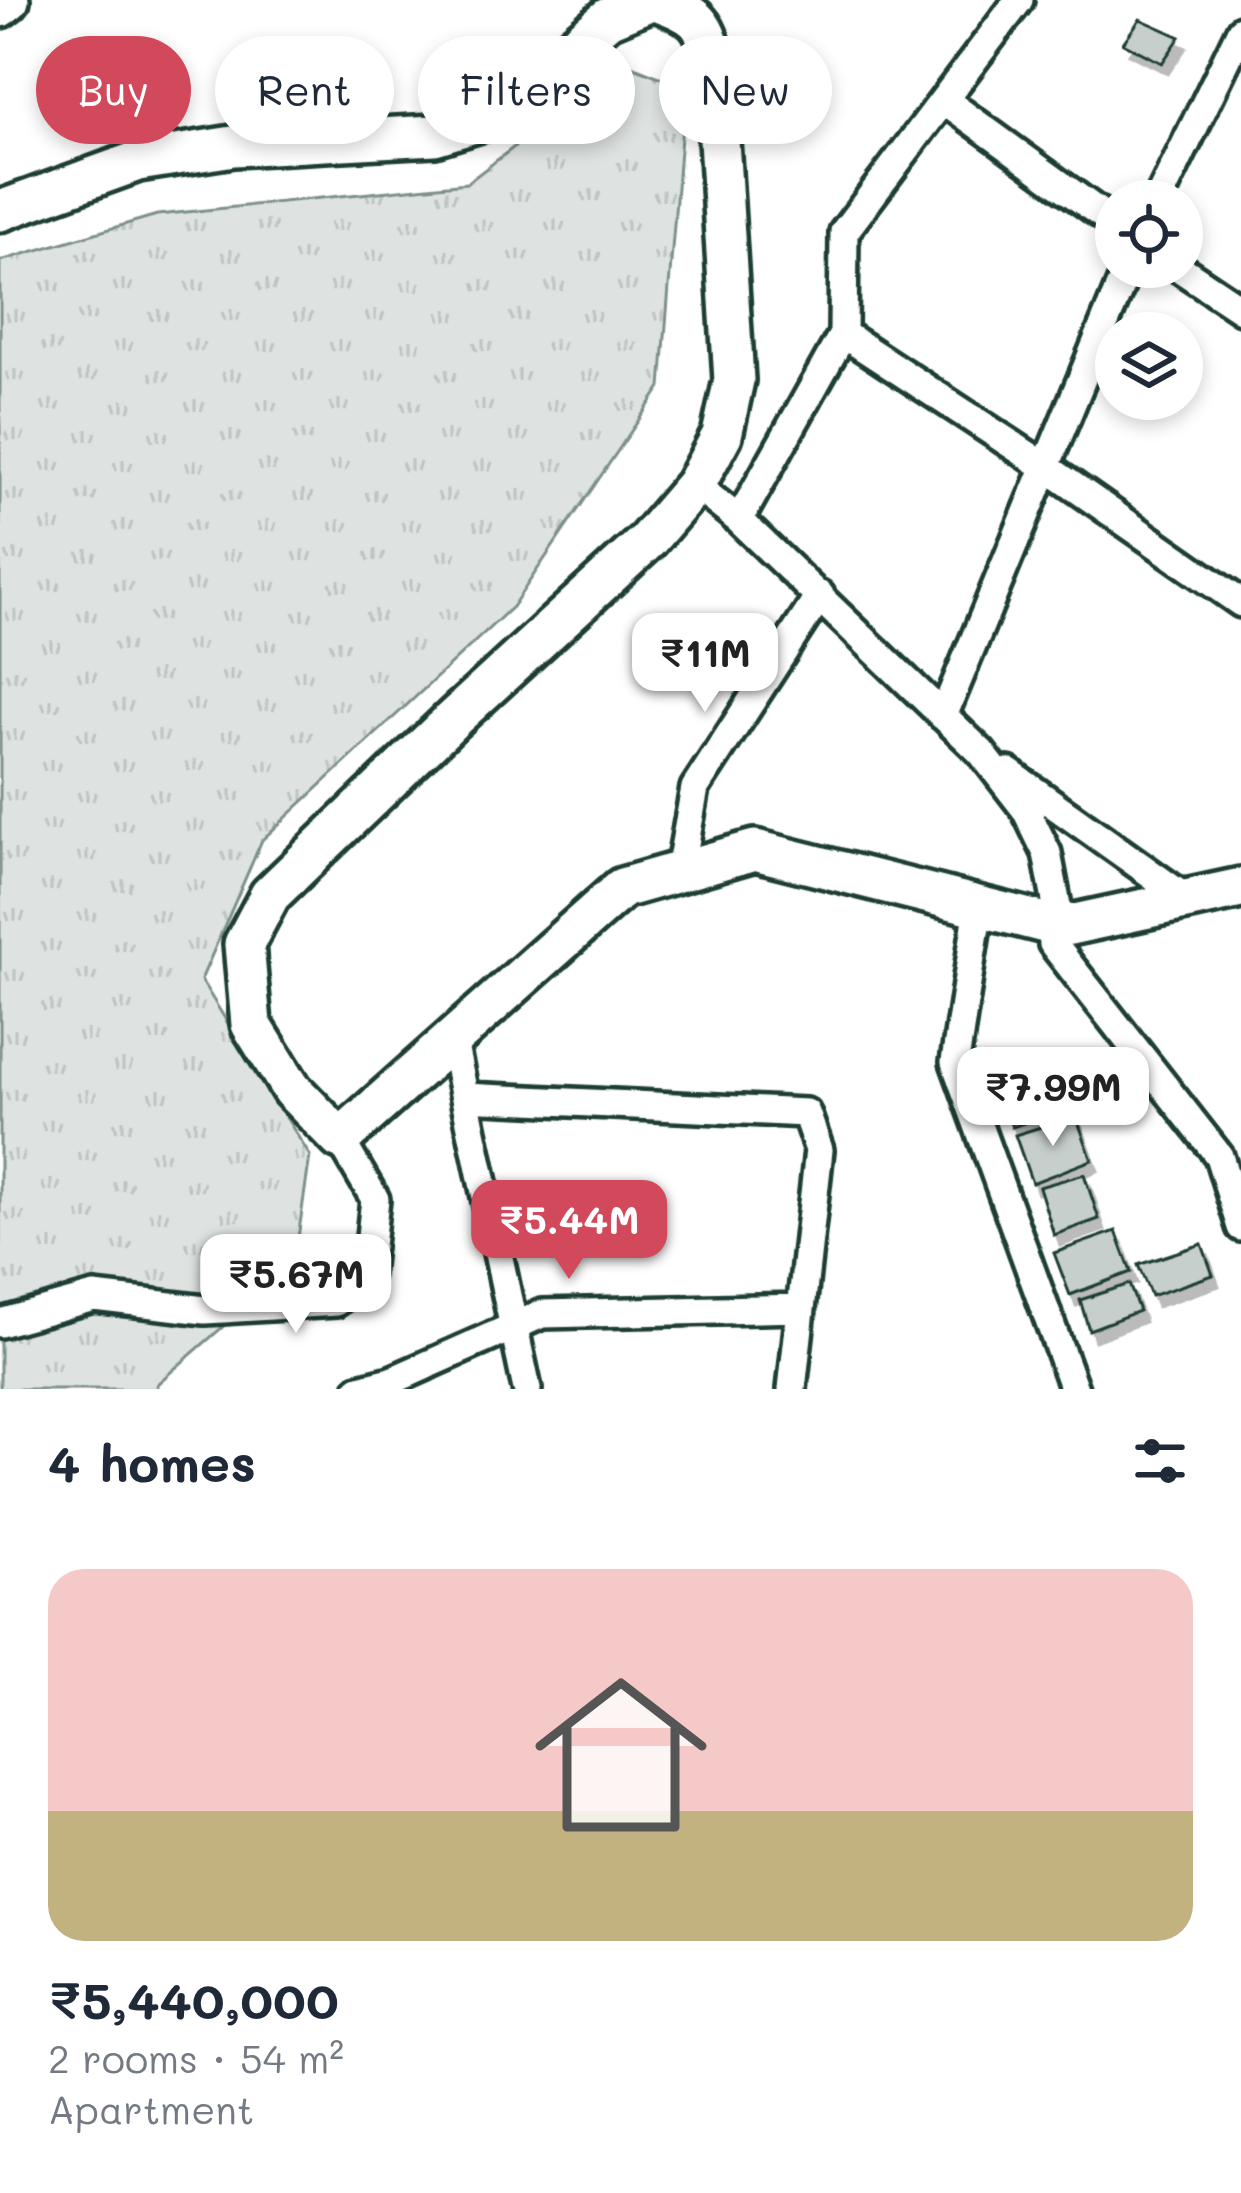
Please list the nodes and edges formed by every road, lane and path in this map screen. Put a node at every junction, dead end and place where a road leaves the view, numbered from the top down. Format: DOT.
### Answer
graph roads {
  1 [pos="9,0"];
  2 [pos="654,0"];
  3 [pos="1019,0"];
  4 [pos="0,7"];
  5 [pos="1241,30"];
  6 [pos="944,100"];
  7 [pos="1168,180"];
  8 [pos="1095,210"];
  9 [pos="0,212"];
  10 [pos="1203,284"];
  11 [pos="1119,288"];
  12 [pos="1241,309"];
  13 [pos="843,334"];
  14 [pos="1046,467"];
  15 [pos="695,485"];
  16 [pos="739,520"];
  17 [pos="820,595"];
  18 [pos="1241,603"];
  19 [pos="944,716"];
  20 [pos="981,752"];
  21 [pos="680,871"];
  22 [pos="1241,888"];
  23 [pos="1188,900"];
  24 [pos="979,906"];
  25 [pos="1061,927"];
  26 [pos="453,1042"];
  27 [pos="466,1097"];
  28 [pos="340,1139"];
  29 [pos="1241,1227"];
  30 [pos="801,1308"];
  31 [pos="0,1323"];
  32 [pos="515,1325"];
  33 [pos="359,1389"];
  34 [pos="526,1389"];
  35 [pos="792,1389"];
  36 [pos="1074,1389"];
  1 -- 4 [label="street"];
  2 -- 9 [label="street"];
  2 -- 15 [label="street"];
  3 -- 6 [label="street"];
  5 -- 7 [label="street"];
  6 -- 8 [label="street"];
  6 -- 13 [label="street"];
  10 -- 12 [label="street"];
  11 -- 14 [label="street"];
  13 -- 14 [label="street"];
  13 -- 16 [label="street"];
  14 -- 18 [label="street"];
  14 -- 19 [label="street"];
  15 -- 16 [label="street"];
  15 -- 28 [label="street"];
  16 -- 17 [label="street"];
  17 -- 19 [label="street"];
  17 -- 21 [label="street"];
  19 -- 20 [label="street"];
  20 -- 23 [label="street"];
  20 -- 25 [label="street"];
  21 -- 24 [label="street"];
  21 -- 26 [label="street"];
  22 -- 23 [label="street"];
  23 -- 25 [label="street"];
  24 -- 25 [label="street"];
  24 -- 36 [label="street"];
  25 -- 29 [label="street"];
  26 -- 27 [label="street"];
  26 -- 28 [label="street"];
  27 -- 30 [label="street"];
  27 -- 32 [label="street"];
  28 -- 31 [label="street"];
  30 -- 32 [label="street"];
  30 -- 35 [label="street"];
  32 -- 33 [label="street"];
  32 -- 34 [label="street"];
}
